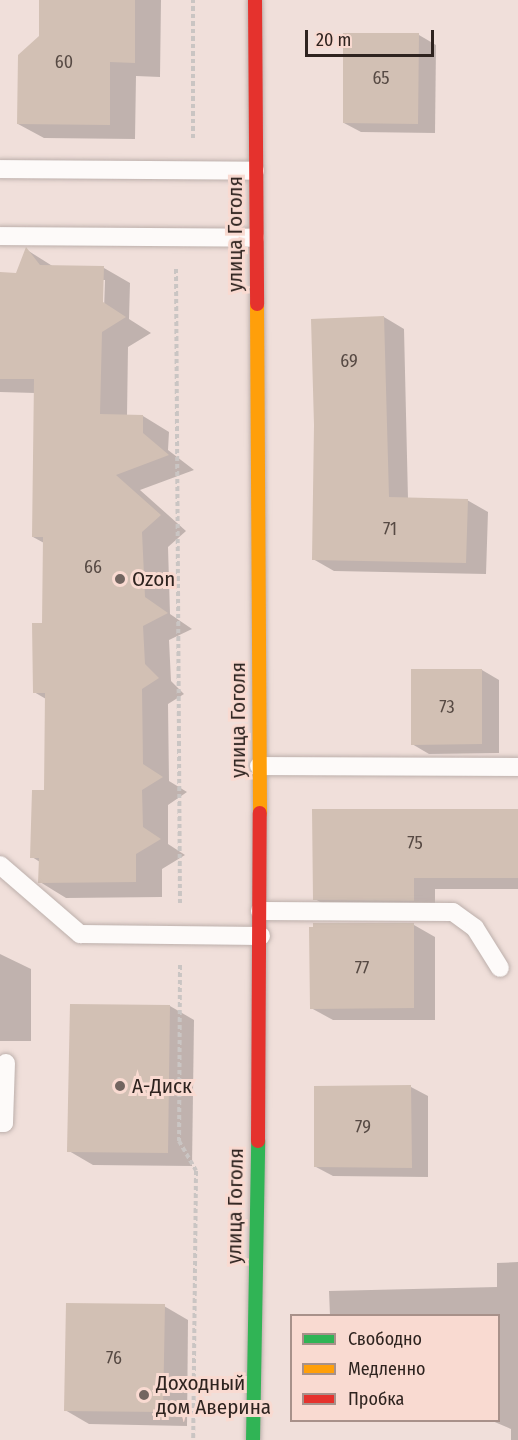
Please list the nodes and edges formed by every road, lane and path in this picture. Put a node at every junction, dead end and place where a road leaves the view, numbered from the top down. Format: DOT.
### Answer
graph roads {
  1 [pos="193,0"];
  2 [pos="255,0"];
  3 [pos="0,169"];
  4 [pos="193,171"];
  5 [pos="255,171"];
  6 [pos="0,236"];
  7 [pos="176,238"];
  8 [pos="255,238"];
  9 [pos="260,766"];
  10 [pos="518,767"];
  11 [pos="0,865"];
  12 [pos="260,911"];
  13 [pos="180,935"];
  14 [pos="261,936"];
  15 [pos="501,968"];
  16 [pos="6,1062"];
  17 [pos="0,1123"];
  18 [pos="193,1440"];
  19 [pos="253,1440"];
  1 -- 4 [label="path"];
  2 -- 5 [label="street, улица Гоголя"];
  3 -- 4 [label="lane"];
  4 -- 5 [label="lane"];
  5 -- 8 [label="street, улица Гоголя"];
  6 -- 7 [label="lane"];
  7 -- 8 [label="lane"];
  7 -- 13 [label="path"];
  8 -- 9 [label="street, улица Гоголя"];
  9 -- 10 [label="lane"];
  9 -- 12 [label="street, улица Гоголя"];
  11 -- 13 [label="lane"];
  12 -- 14 [label="street, улица Гоголя"];
  12 -- 15 [label="lane"];
  13 -- 14 [label="lane"];
  13 -- 18 [label="path"];
  14 -- 19 [label="street, улица Гоголя"];
  16 -- 17 [label="lane"];
}
